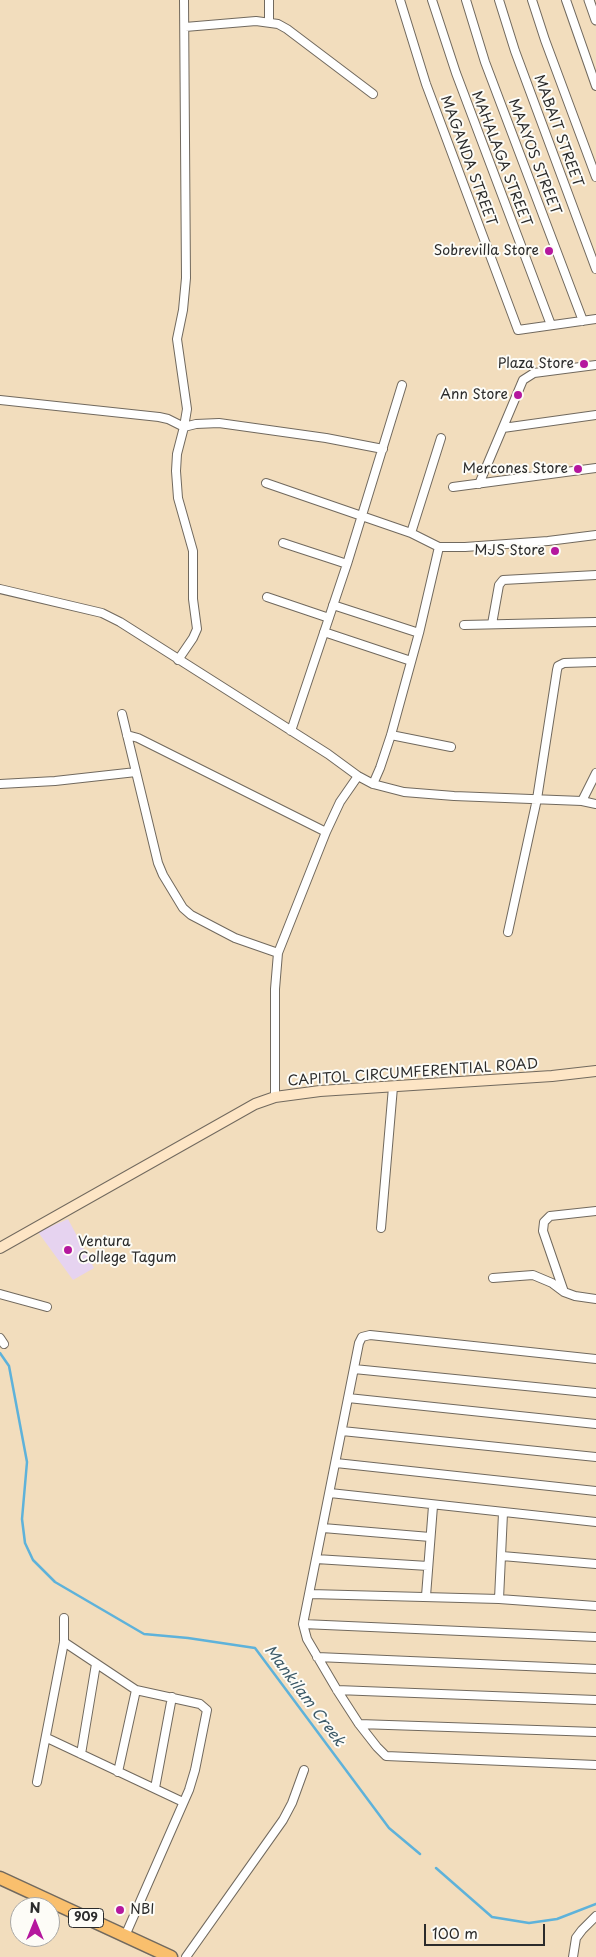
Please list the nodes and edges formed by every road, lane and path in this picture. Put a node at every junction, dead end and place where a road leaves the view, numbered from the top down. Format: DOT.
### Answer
graph roads {
  1 [pos="184,0"];
  2 [pos="269,0"];
  3 [pos="400,0"];
  4 [pos="432,0"];
  5 [pos="466,0"];
  6 [pos="499,0"];
  7 [pos="532,0"];
  8 [pos="566,0"];
  9 [pos="589,0"];
  10 [pos="596,20"];
  11 [pos="269,22"];
  12 [pos="185,28"];
  13 [pos="596,86"];
  14 [pos="373,94"];
  15 [pos="596,177"];
  16 [pos="596,269"];
  17 [pos="596,319"];
  18 [pos="583,321"];
  19 [pos="551,325"];
  20 [pos="596,365"];
  21 [pos="402,385"];
  22 [pos="0,400"];
  23 [pos="596,416"];
  24 [pos="184,427"];
  25 [pos="503,428"];
  26 [pos="441,438"];
  27 [pos="383,450"];
  28 [pos="596,468"];
  29 [pos="266,483"];
  30 [pos="479,484"];
  31 [pos="453,487"];
  32 [pos="362,515"];
  33 [pos="411,533"];
  34 [pos="596,535"];
  35 [pos="283,543"];
  36 [pos="439,547"];
  37 [pos="347,564"];
  38 [pos="596,576"];
  39 [pos="0,589"];
  40 [pos="267,597"];
  41 [pos="333,604"];
  42 [pos="329,618"];
  43 [pos="596,622"];
  44 [pos="492,624"];
  45 [pos="464,625"];
  46 [pos="324,632"];
  47 [pos="419,633"];
  48 [pos="178,660"];
  49 [pos="412,661"];
  50 [pos="596,662"];
  51 [pos="122,714"];
  52 [pos="292,731"];
  53 [pos="127,735"];
  54 [pos="391,735"];
  55 [pos="450,748"];
  56 [pos="136,772"];
  57 [pos="596,773"];
  58 [pos="358,776"];
  59 [pos="0,784"];
  60 [pos="373,784"];
  61 [pos="537,799"];
  62 [pos="582,801"];
  63 [pos="596,804"];
  64 [pos="326,832"];
  65 [pos="508,932"];
  66 [pos="278,953"];
  67 [pos="596,1071"];
  68 [pos="393,1087"];
  69 [pos="274,1097"];
  70 [pos="596,1211"];
  71 [pos="381,1228"];
  72 [pos="0,1248"];
  73 [pos="493,1278"];
  74 [pos="564,1292"];
  75 [pos="0,1294"];
  76 [pos="596,1299"];
  77 [pos="47,1307"];
  78 [pos="596,1359"];
  79 [pos="354,1369"];
  80 [pos="596,1393"];
  81 [pos="348,1398"];
  82 [pos="596,1424"];
  83 [pos="342,1431"];
  84 [pos="596,1457"];
  85 [pos="336,1463"];
  86 [pos="596,1491"];
  87 [pos="330,1494"];
  88 [pos="432,1506"];
  89 [pos="503,1512"];
  90 [pos="596,1522"];
  91 [pos="323,1528"];
  92 [pos="430,1537"];
  93 [pos="502,1556"];
  94 [pos="316,1559"];
  95 [pos="596,1564"];
  96 [pos="428,1566"];
  97 [pos="310,1594"];
  98 [pos="426,1596"];
  99 [pos="499,1599"];
  100 [pos="596,1606"];
  101 [pos="64,1618"];
  102 [pos="303,1624"];
  103 [pos="596,1636"];
  104 [pos="64,1642"];
  105 [pos="317,1657"];
  106 [pos="96,1664"];
  107 [pos="596,1669"];
  108 [pos="136,1690"];
  109 [pos="337,1690"];
  110 [pos="172,1697"];
  111 [pos="596,1700"];
  112 [pos="359,1724"];
  113 [pos="596,1732"];
  114 [pos="47,1738"];
  115 [pos="81,1754"];
  116 [pos="596,1764"];
  117 [pos="304,1770"];
  118 [pos="118,1772"];
  119 [pos="37,1782"];
  120 [pos="155,1788"];
  121 [pos="183,1802"];
  122 [pos="0,1878"];
  123 [pos="596,1916"];
  124 [pos="125,1936"];
  125 [pos="171,1957"];
  126 [pos="186,1957"];
  127 [pos="573,1957"];
  1 -- 12 [label="street"];
  2 -- 11 [label="street"];
  3 -- 19 [label="street, MAGANDA STREET"];
  4 -- 19 [label="street, MAHALAGA STREET"];
  5 -- 18 [label="street, MAAYOS STREET"];
  6 -- 16 [label="street, MABAIT STREET"];
  7 -- 15 [label="street"];
  8 -- 13 [label="street"];
  9 -- 10 [label="street"];
  11 -- 12 [label="street"];
  11 -- 14 [label="street"];
  12 -- 24 [label="street"];
  17 -- 18 [label="street"];
  18 -- 19 [label="street"];
  20 -- 25 [label="street"];
  21 -- 27 [label="street"];
  22 -- 24 [label="street"];
  23 -- 25 [label="street"];
  24 -- 27 [label="street"];
  24 -- 48 [label="street"];
  25 -- 30 [label="street"];
  26 -- 33 [label="street"];
  27 -- 32 [label="street"];
  28 -- 30 [label="street"];
  29 -- 32 [label="street"];
  30 -- 31 [label="street"];
  32 -- 33 [label="street"];
  32 -- 37 [label="street"];
  33 -- 36 [label="street"];
  34 -- 36 [label="street"];
  35 -- 37 [label="street"];
  36 -- 47 [label="street"];
  37 -- 41 [label="street"];
  38 -- 44 [label="street"];
  39 -- 48 [label="street"];
  40 -- 42 [label="street"];
  41 -- 42 [label="street"];
  41 -- 47 [label="street"];
  42 -- 46 [label="street"];
  43 -- 44 [label="street"];
  44 -- 45 [label="street"];
  46 -- 49 [label="street"];
  46 -- 52 [label="street"];
  47 -- 49 [label="street"];
  48 -- 52 [label="street"];
  49 -- 54 [label="street"];
  50 -- 61 [label="street"];
  51 -- 53 [label="street"];
  52 -- 58 [label="street"];
  53 -- 56 [label="street"];
  53 -- 64 [label="street"];
  54 -- 55 [label="street"];
  54 -- 60 [label="street"];
  56 -- 59 [label="street"];
  56 -- 66 [label="street"];
  57 -- 62 [label="street"];
  58 -- 60 [label="street"];
  58 -- 64 [label="street"];
  60 -- 61 [label="street"];
  61 -- 62 [label="street"];
  61 -- 65 [label="street"];
  62 -- 63 [label="street"];
  64 -- 66 [label="street"];
  66 -- 69 [label="street"];
  67 -- 68 [label="main road, CAPITOL CIRCUMFERENTIAL ROAD"];
  68 -- 69 [label="main road, CAPITOL CIRCUMFERENTIAL ROAD"];
  68 -- 71 [label="street"];
  69 -- 72 [label="main road, CAPITOL CIRCUMFERENTIAL ROAD"];
  70 -- 74 [label="street"];
  73 -- 74 [label="street"];
  74 -- 76 [label="street"];
  75 -- 77 [label="street"];
  78 -- 79 [label="street"];
  79 -- 80 [label="street"];
  79 -- 81 [label="street"];
  81 -- 82 [label="street"];
  81 -- 83 [label="street"];
  83 -- 84 [label="street"];
  83 -- 85 [label="street"];
  85 -- 86 [label="street"];
  85 -- 87 [label="street"];
  87 -- 88 [label="street"];
  87 -- 91 [label="street"];
  88 -- 89 [label="street"];
  88 -- 92 [label="street"];
  89 -- 90 [label="street"];
  89 -- 93 [label="street"];
  91 -- 92 [label="street"];
  91 -- 94 [label="street"];
  92 -- 96 [label="street"];
  93 -- 95 [label="street"];
  93 -- 99 [label="street"];
  94 -- 96 [label="street"];
  94 -- 97 [label="street"];
  96 -- 98 [label="street"];
  97 -- 98 [label="street"];
  97 -- 102 [label="street"];
  98 -- 99 [label="street"];
  99 -- 100 [label="street"];
  101 -- 104 [label="street"];
  102 -- 103 [label="street"];
  102 -- 105 [label="street"];
  104 -- 106 [label="street"];
  104 -- 114 [label="street"];
  105 -- 107 [label="street"];
  105 -- 109 [label="street"];
  106 -- 108 [label="street"];
  106 -- 115 [label="street"];
  108 -- 110 [label="street"];
  108 -- 118 [label="street"];
  109 -- 111 [label="street"];
  109 -- 112 [label="street"];
  110 -- 120 [label="street"];
  110 -- 121 [label="street"];
  112 -- 113 [label="street"];
  112 -- 116 [label="street"];
  114 -- 115 [label="street"];
  114 -- 119 [label="street"];
  115 -- 118 [label="street"];
  117 -- 126 [label="street"];
  118 -- 120 [label="street"];
  120 -- 121 [label="street"];
  121 -- 124 [label="street"];
  122 -- 124 [label="highway, 909"];
  123 -- 127 [label="street"];
  124 -- 125 [label="highway, 909"];
}
